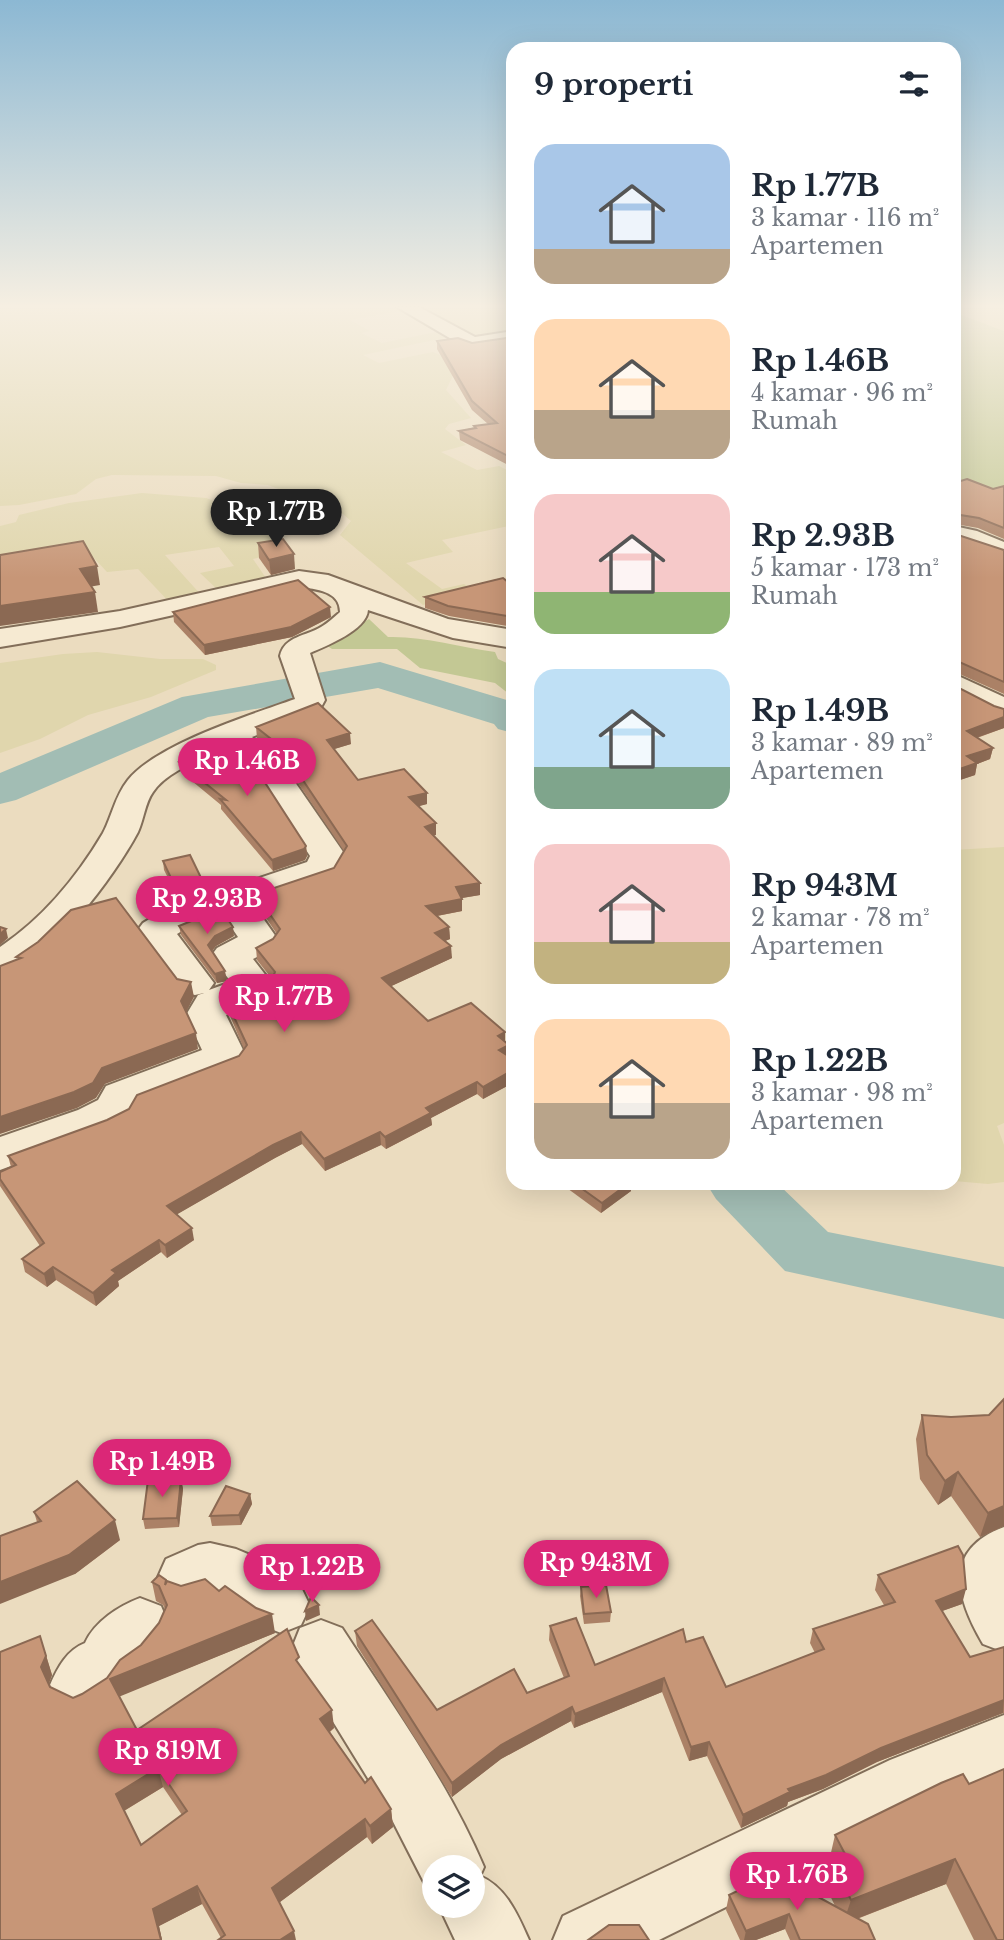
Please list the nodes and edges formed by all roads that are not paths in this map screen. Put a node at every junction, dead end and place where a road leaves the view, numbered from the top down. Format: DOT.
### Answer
graph roads {
  1 [pos="961,535"];
  2 [pos="1004,551"];
  3 [pos="345,591"];
  4 [pos="0,638"];
  5 [pos="506,639"];
  6 [pos="961,687"];
  7 [pos="1004,709"];
  8 [pos="231,736"];
  9 [pos="231,900"];
  10 [pos="0,965"];
  11 [pos="195,983"];
  12 [pos="0,1154"];
  13 [pos="1004,1552"];
  14 [pos="186,1577"];
  15 [pos="1004,1625"];
  16 [pos="1004,1746"];
  17 [pos="445,1855"];
  18 [pos="480,1918"];
  19 [pos="495,1940"];
  20 [pos="587,1940"];
  1 -- 2 [label="street"];
  3 -- 4 [label="street"];
  3 -- 5 [label="street"];
  3 -- 8 [label="street"];
  6 -- 7 [label="street"];
  8 -- 9 [label="street"];
  8 -- 10 [label="street"];
  9 -- 11 [label="street"];
  9 -- 12 [label="street"];
  13 -- 15 [label="street"];
  14 -- 17 [label="street"];
  16 -- 20 [label="street"];
  18 -- 19 [label="street"];
}
